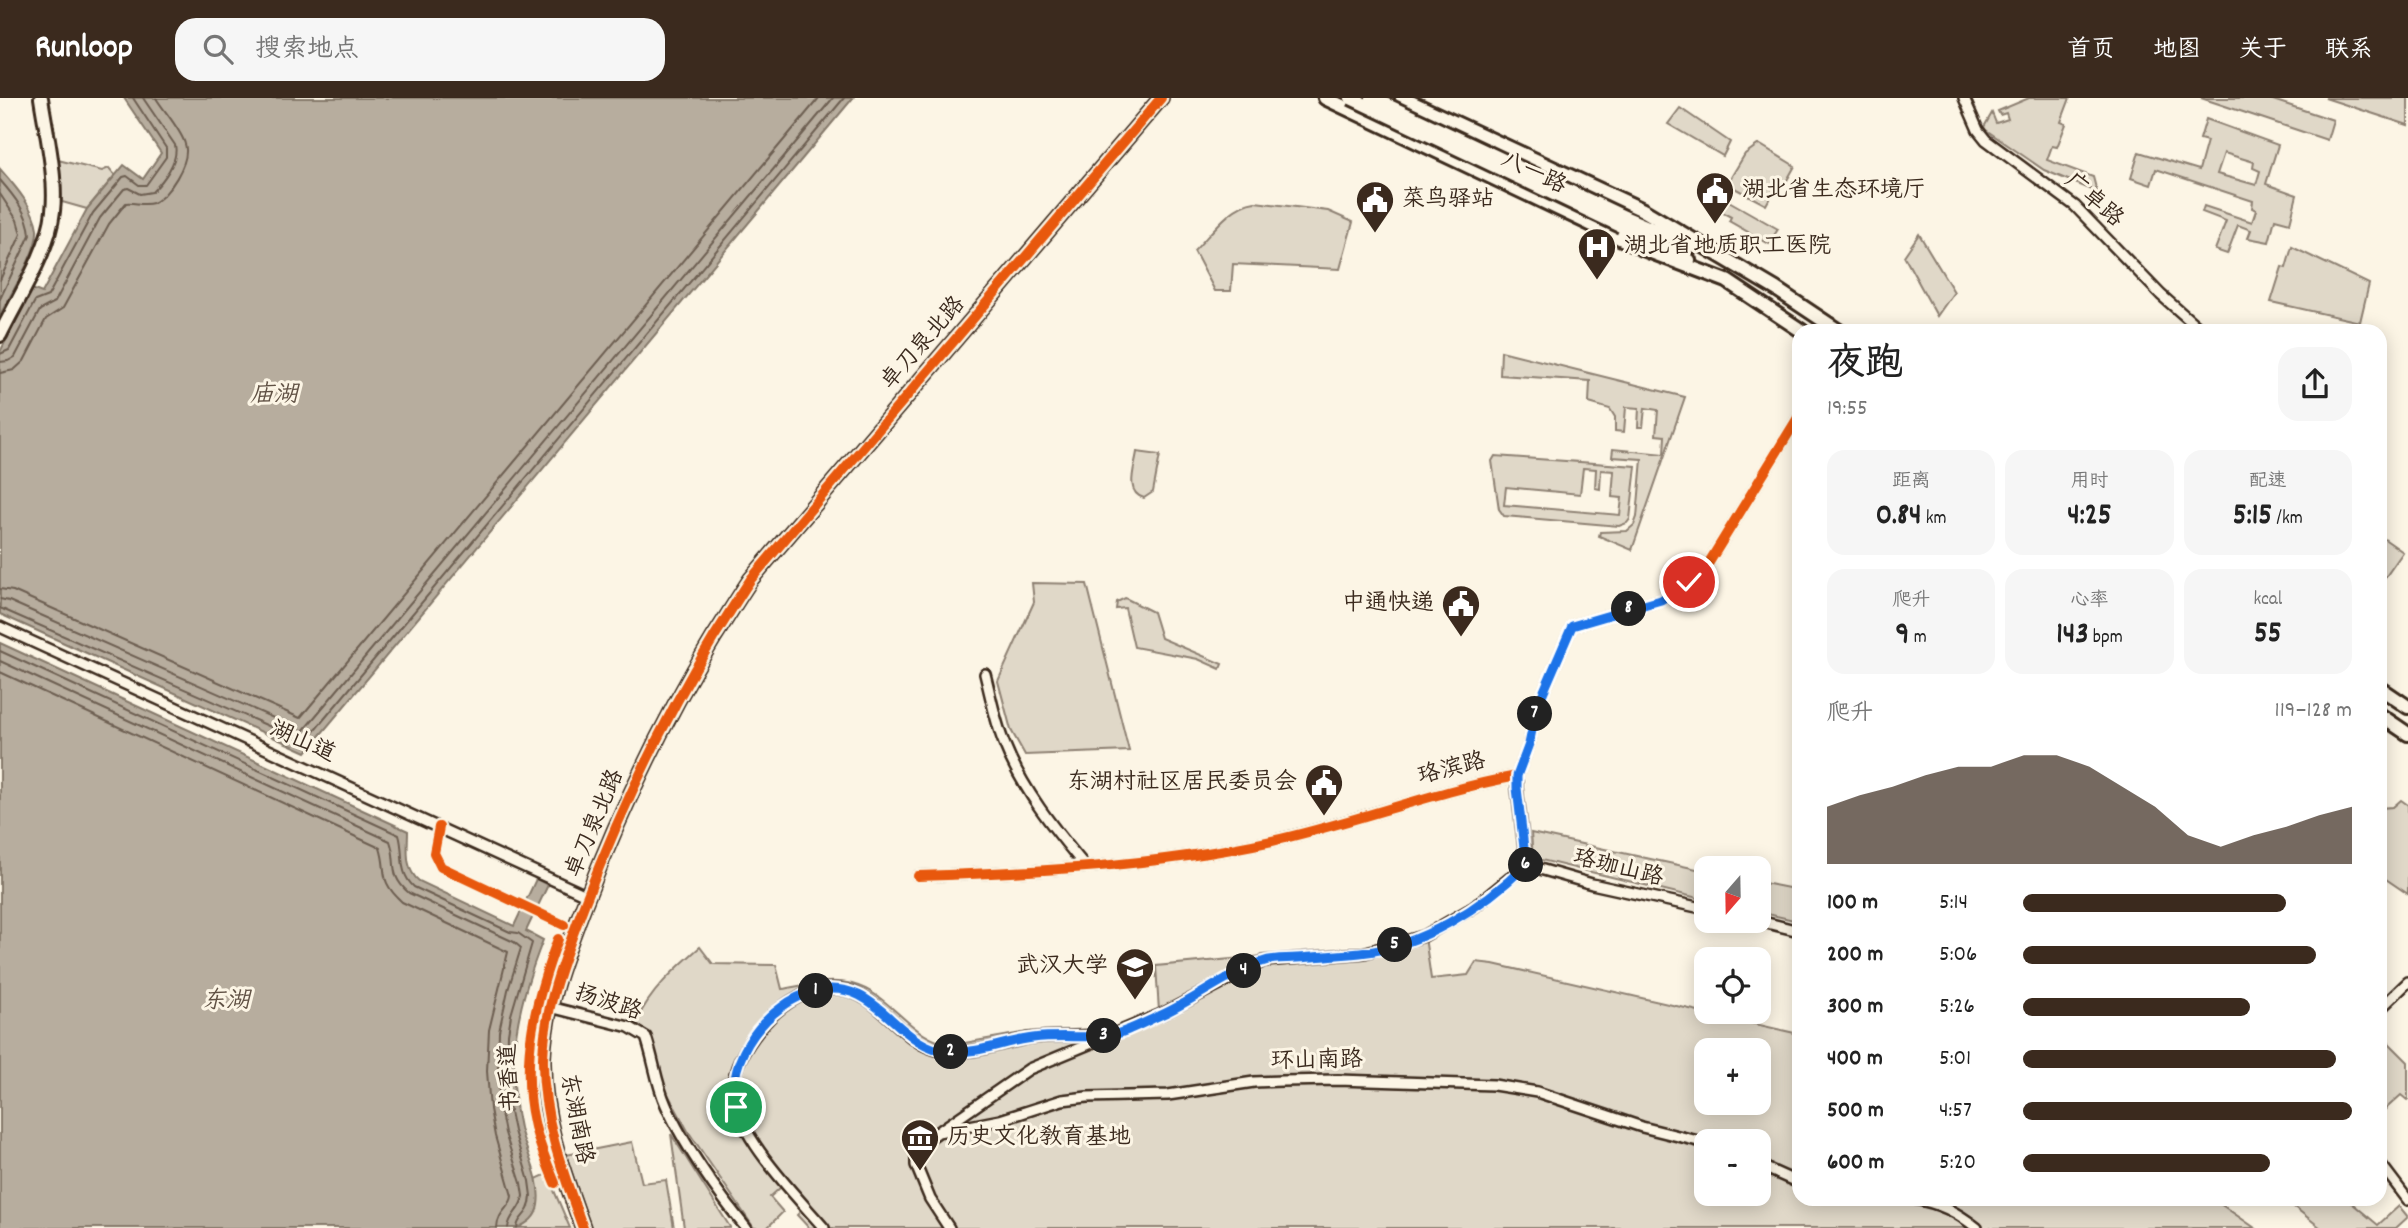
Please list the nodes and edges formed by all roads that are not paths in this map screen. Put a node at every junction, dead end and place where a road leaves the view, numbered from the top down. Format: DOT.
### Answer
graph roads {
  1 [pos="41,98"];
  2 [pos="1161,98"];
  3 [pos="1170,98"];
  4 [pos="1325,98"];
  5 [pos="1351,98"];
  6 [pos="1373,98"];
  7 [pos="1964,98"];
  8 [pos="1405,100"];
  9 [pos="1394,132"];
  10 [pos="1622,222"];
  11 [pos="1729,261"];
  12 [pos="1727,281"];
  13 [pos="1792,324"];
  14 [pos="1828,324"];
  15 [pos="2194,324"];
  16 [pos="0,335"];
  17 [pos="1792,427"];
  18 [pos="724,621"];
  19 [pos="0,627"];
  20 [pos="985,674"];
  21 [pos="2387,693"];
  22 [pos="2408,707"];
  23 [pos="2387,720"];
  24 [pos="2408,734"];
  25 [pos="1517,776"];
  26 [pos="1526,865"];
  27 [pos="1085,866"];
  28 [pos="918,876"];
  29 [pos="588,896"];
  30 [pos="1694,906"];
  31 [pos="1771,924"];
  32 [pos="1792,929"];
  33 [pos="2408,982"];
  34 [pos="2387,1002"];
  35 [pos="550,1007"];
  36 [pos="1110,1035"];
  37 [pos="938,1132"];
  38 [pos="1694,1140"];
  39 [pos="1771,1170"];
  40 [pos="2387,1172"];
  41 [pos="1792,1180"];
  42 [pos="2408,1200"];
  43 [pos="1943,1206"];
  44 [pos="583,1228"];
  45 [pos="746,1228"];
  46 [pos="824,1228"];
  47 [pos="948,1228"];
  48 [pos="1977,1228"];
  1 -- 16 [label="street"];
  2 -- 18 [label="street, 卓刀泉北路"];
  3 -- 18 [label="street, 卓刀泉北路"];
  4 -- 9 [label="street, 八一路"];
  5 -- 10 [label="street, 八一路, bridge"];
  6 -- 10 [label="street, 八一路, bridge"];
  7 -- 15 [label="street, 广卓路"];
  8 -- 9 [label="street"];
  8 -- 11 [label="street, 八一路"];
  9 -- 12 [label="street, 八一路"];
  10 -- 11 [label="street, 八一路"];
  10 -- 12 [label="street, 八一路"];
  11 -- 14 [label="street, 八一路"];
  12 -- 13 [label="street, 八一路"];
  17 -- 25 [label="street, 珞滨路"];
  18 -- 29 [label="street, 卓刀泉北路"];
  19 -- 29 [label="street, 湖山道"];
  20 -- 27 [label="street"];
  21 -- 22 [label="street"];
  23 -- 24 [label="street"];
  25 -- 26 [label="street"];
  25 -- 27 [label="street, 珞滨路"];
  26 -- 30 [label="street, 珞珈山路"];
  26 -- 36 [label="street"];
  27 -- 28 [label="street, 珞滨路"];
  29 -- 35 [label="street, 东湖南路"];
  31 -- 32 [label="street"];
  33 -- 34 [label="street"];
  35 -- 44 [label="street, 东湖南路"];
  35 -- 45 [label="street, 扬波路"];
  36 -- 37 [label="street"];
  36 -- 46 [label="street"];
  37 -- 38 [label="street, 环山南路"];
  37 -- 47 [label="street"];
  39 -- 41 [label="street"];
  40 -- 42 [label="street"];
  43 -- 48 [label="street"];
}
